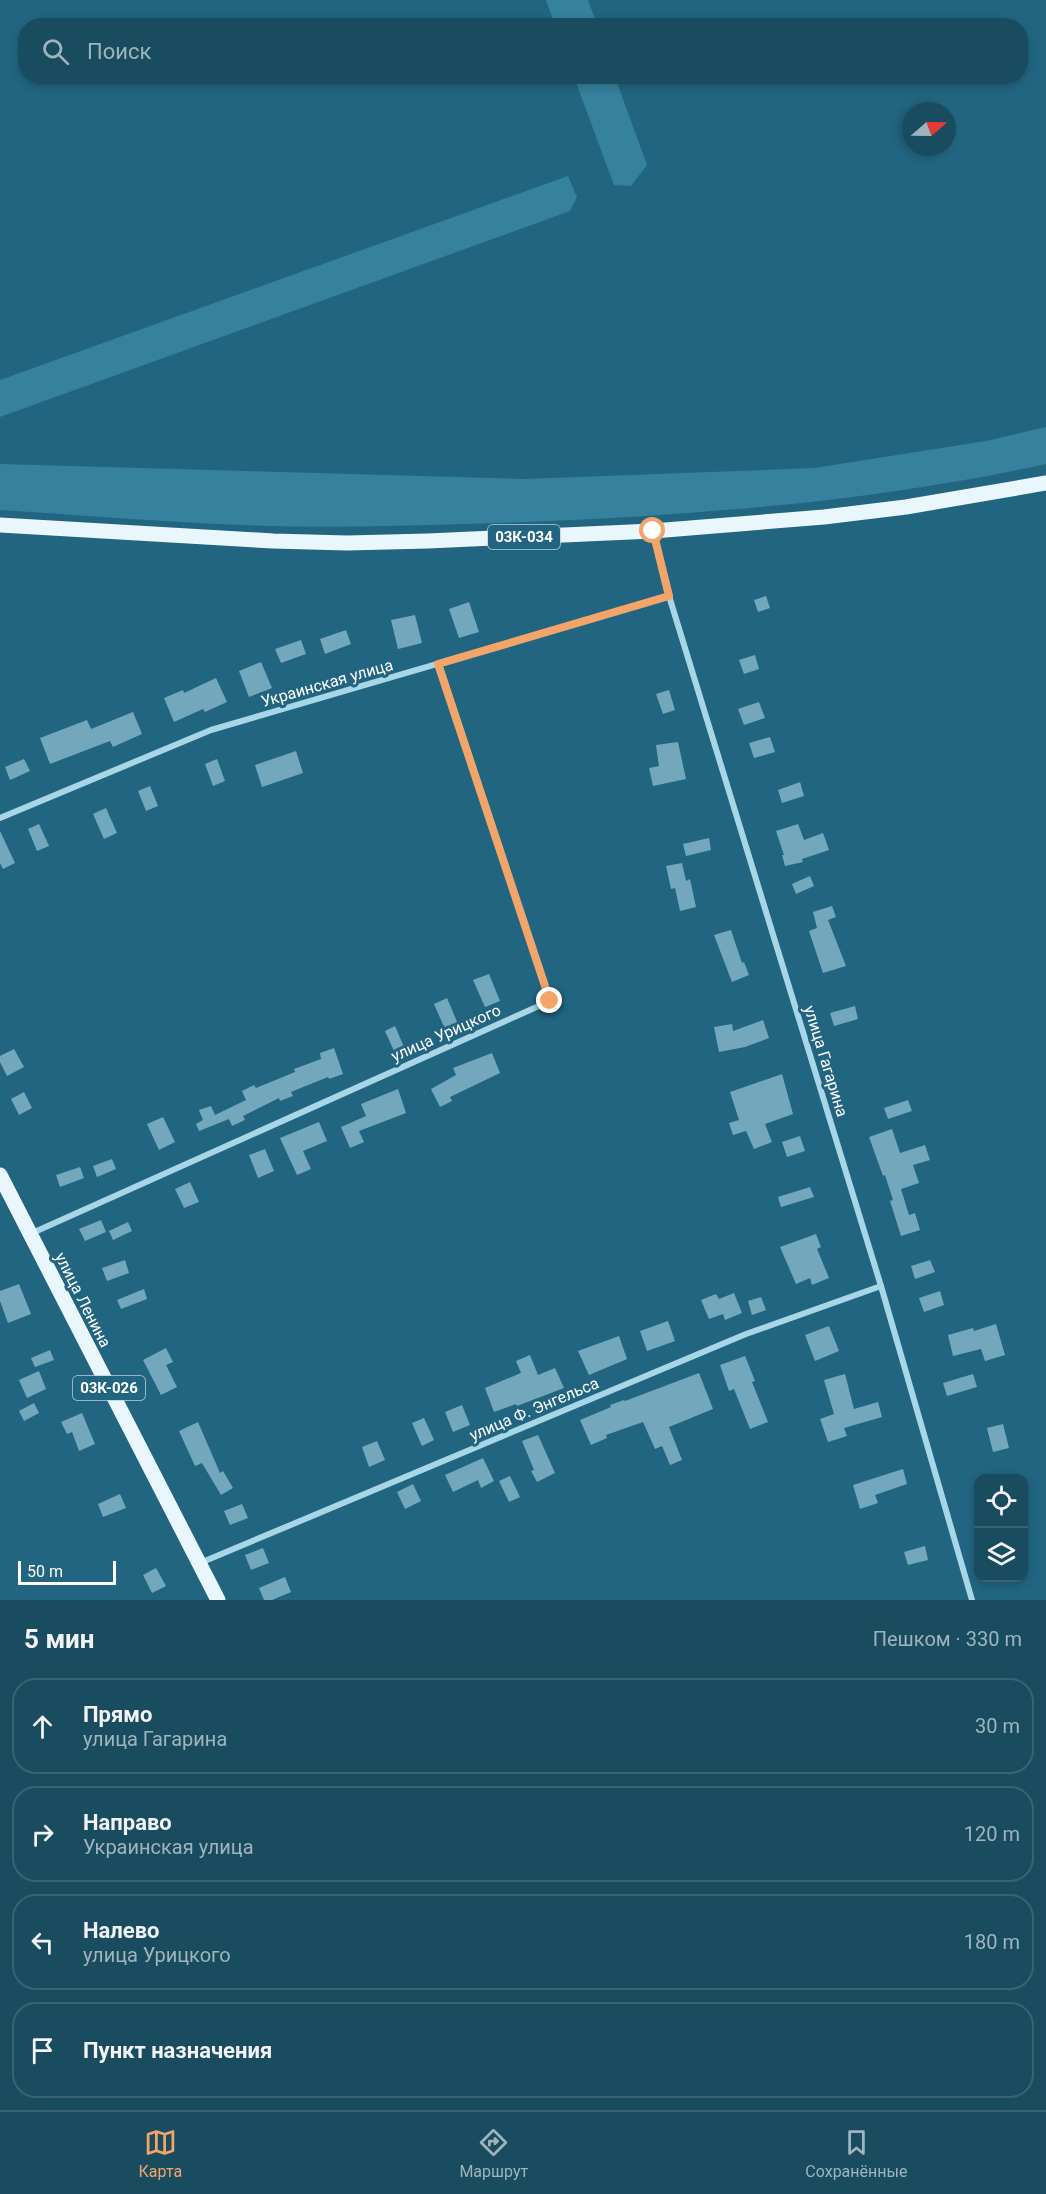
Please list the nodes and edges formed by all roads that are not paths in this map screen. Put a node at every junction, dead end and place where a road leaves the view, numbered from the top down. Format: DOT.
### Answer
graph roads {
  1 [pos="1046,483"];
  2 [pos="0,525"];
  3 [pos="653,531"];
  4 [pos="669,596"];
  5 [pos="438,664"];
  6 [pos="0,818"];
  7 [pos="0,1175"];
  8 [pos="29,1234"];
  9 [pos="881,1286"];
  10 [pos="200,1563"];
  11 [pos="218,1600"];
  12 [pos="972,1600"];
  1 -- 3 [label="main road, 03К-034"];
  2 -- 3 [label="main road, 03К-034"];
  3 -- 4 [label="street, улица Гагарина"];
  4 -- 5 [label="street, Украинская улица"];
  4 -- 9 [label="street, улица Гагарина"];
  5 -- 6 [label="street, Украинская улица"];
  5 -- 8 [label="street, улица Урицкого"];
  7 -- 8 [label="main road, улица Ленина / 03К-026"];
  8 -- 10 [label="main road, улица Ленина / 03К-026"];
  9 -- 10 [label="street, улица Ф. Энгельса"];
  9 -- 12 [label="street, улица Гагарина"];
  10 -- 11 [label="main road, улица Ленина / 03К-026"];
}
